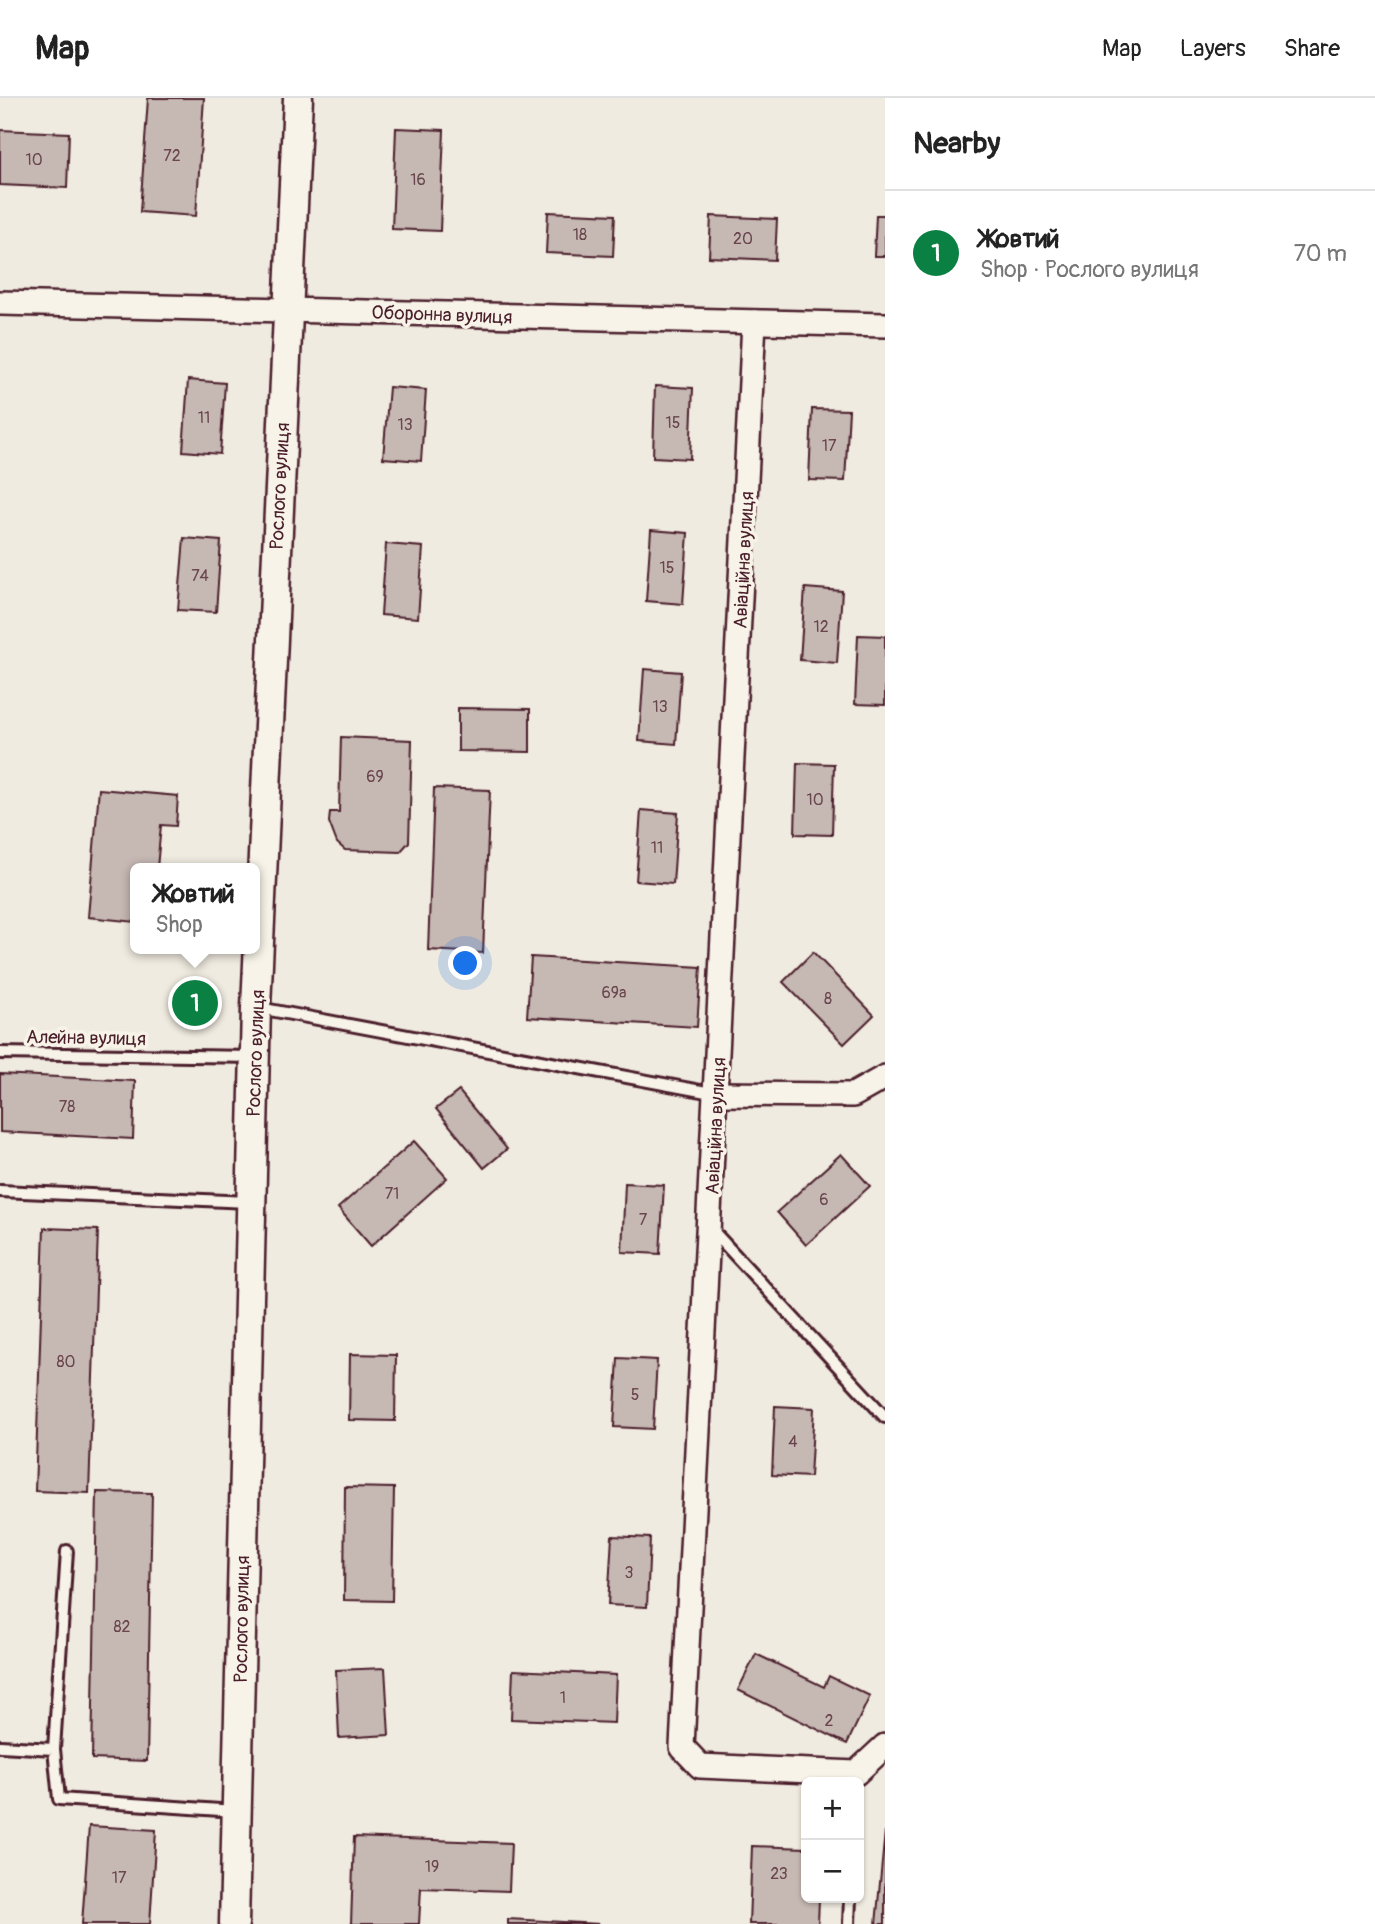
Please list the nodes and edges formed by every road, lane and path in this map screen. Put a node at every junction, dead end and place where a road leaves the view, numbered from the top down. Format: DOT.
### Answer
graph roads {
  1 [pos="298,98"];
  2 [pos="0,303"];
  3 [pos="287,310"];
  4 [pos="754,323"];
  5 [pos="885,325"];
  6 [pos="260,917"];
  7 [pos="258,954"];
  8 [pos="256,1007"];
  9 [pos="0,1053"];
  10 [pos="255,1057"];
  11 [pos="885,1077"];
  12 [pos="717,1094"];
  13 [pos="0,1191"];
  14 [pos="251,1202"];
  15 [pos="710,1228"];
  16 [pos="885,1416"];
  17 [pos="67,1551"];
  18 [pos="0,1746"];
  19 [pos="885,1746"];
  20 [pos="54,1749"];
  21 [pos="843,1777"];
  22 [pos="857,1777"];
  23 [pos="237,1811"];
  24 [pos="850,1903"];
  25 [pos="234,1924"];
  26 [pos="849,1924"];
  1 -- 3 [label="street, Рослого вулиця"];
  2 -- 3 [label="street, Оборонна вулиця"];
  3 -- 4 [label="street, Оборонна вулиця"];
  3 -- 6 [label="street, Рослого вулиця"];
  4 -- 5 [label="street, Оборонна вулиця"];
  4 -- 12 [label="street, Авіаційна вулиця"];
  7 -- 8 [label="street, Рослого вулиця"];
  8 -- 10 [label="street, Рослого вулиця"];
  8 -- 12 [label="lane"];
  9 -- 10 [label="lane, Алейна вулиця"];
  10 -- 14 [label="street, Рослого вулиця"];
  11 -- 12 [label="street"];
  12 -- 15 [label="street, Авіаційна вулиця"];
  13 -- 14 [label="lane"];
  14 -- 23 [label="street, Рослого вулиця"];
  15 -- 16 [label="lane"];
  15 -- 21 [label="street, Авіаційна вулиця"];
  17 -- 20 [label="lane"];
  18 -- 20 [label="lane"];
  19 -- 22 [label="street"];
  20 -- 23 [label="lane"];
  23 -- 25 [label="street, Рослого вулиця"];
  24 -- 26 [label="lane"];
}
